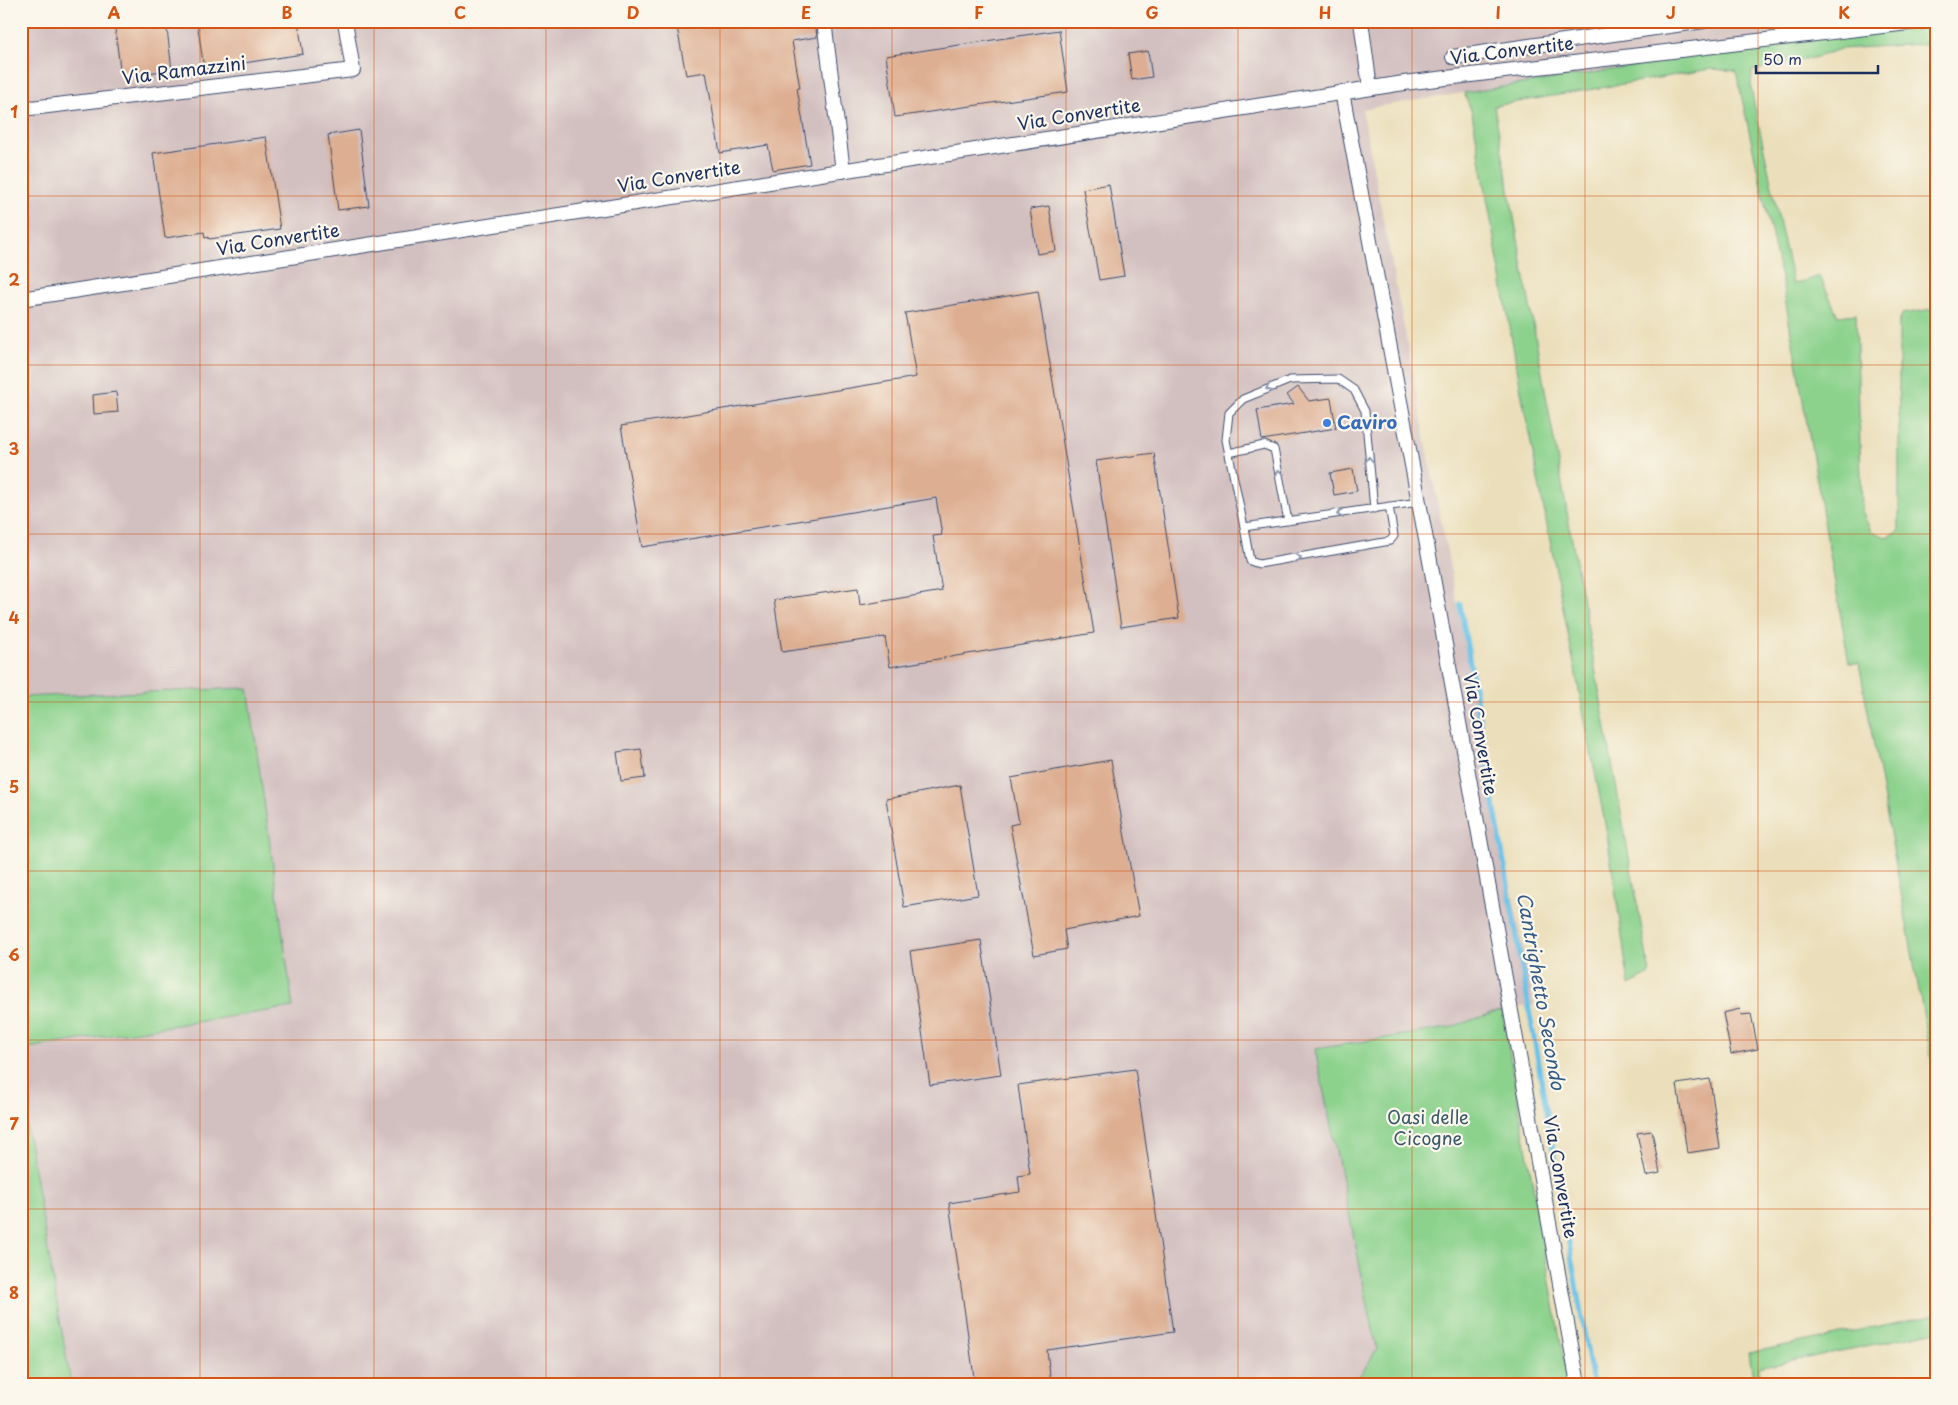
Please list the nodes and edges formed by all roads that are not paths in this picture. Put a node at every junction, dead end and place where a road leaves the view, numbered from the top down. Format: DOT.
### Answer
graph roads {
  1 [pos="345,21"];
  2 [pos="824,21"];
  3 [pos="1360,21"];
  4 [pos="1704,21"];
  5 [pos="1925,21"];
  6 [pos="1636,26"];
  7 [pos="1453,57"];
  8 [pos="1370,88"];
  9 [pos="1342,92"];
  10 [pos="21,103"];
  11 [pos="843,171"];
  12 [pos="21,299"];
  13 [pos="1228,452"];
  14 [pos="1419,502"];
  15 [pos="1389,506"];
  16 [pos="1374,509"];
  17 [pos="1288,521"];
  18 [pos="1244,528"];
  19 [pos="1578,1384"];
  1 -- 10 [label="street, Via Ramazzini"];
  2 -- 11 [label="street"];
  3 -- 8 [label="street"];
  4 -- 6 [label="street"];
  5 -- 8 [label="street, Via Convertite"];
  6 -- 7 [label="street"];
  8 -- 9 [label="street, Via Convertite"];
  9 -- 11 [label="street, Via Convertite"];
  9 -- 14 [label="street, Via Convertite"];
  11 -- 12 [label="street, Via Convertite"];
  16 -- 13 [label="lane, one-way"];
  17 -- 13 [label="lane, one-way"];
  13 -- 18 [label="lane"];
  14 -- 15 [label="lane"];
  14 -- 19 [label="street, Via Convertite"];
  15 -- 16 [label="lane"];
  18 -- 15 [label="lane, one-way"];
  16 -- 17 [label="lane, one-way"];
  17 -- 18 [label="lane"];
}
